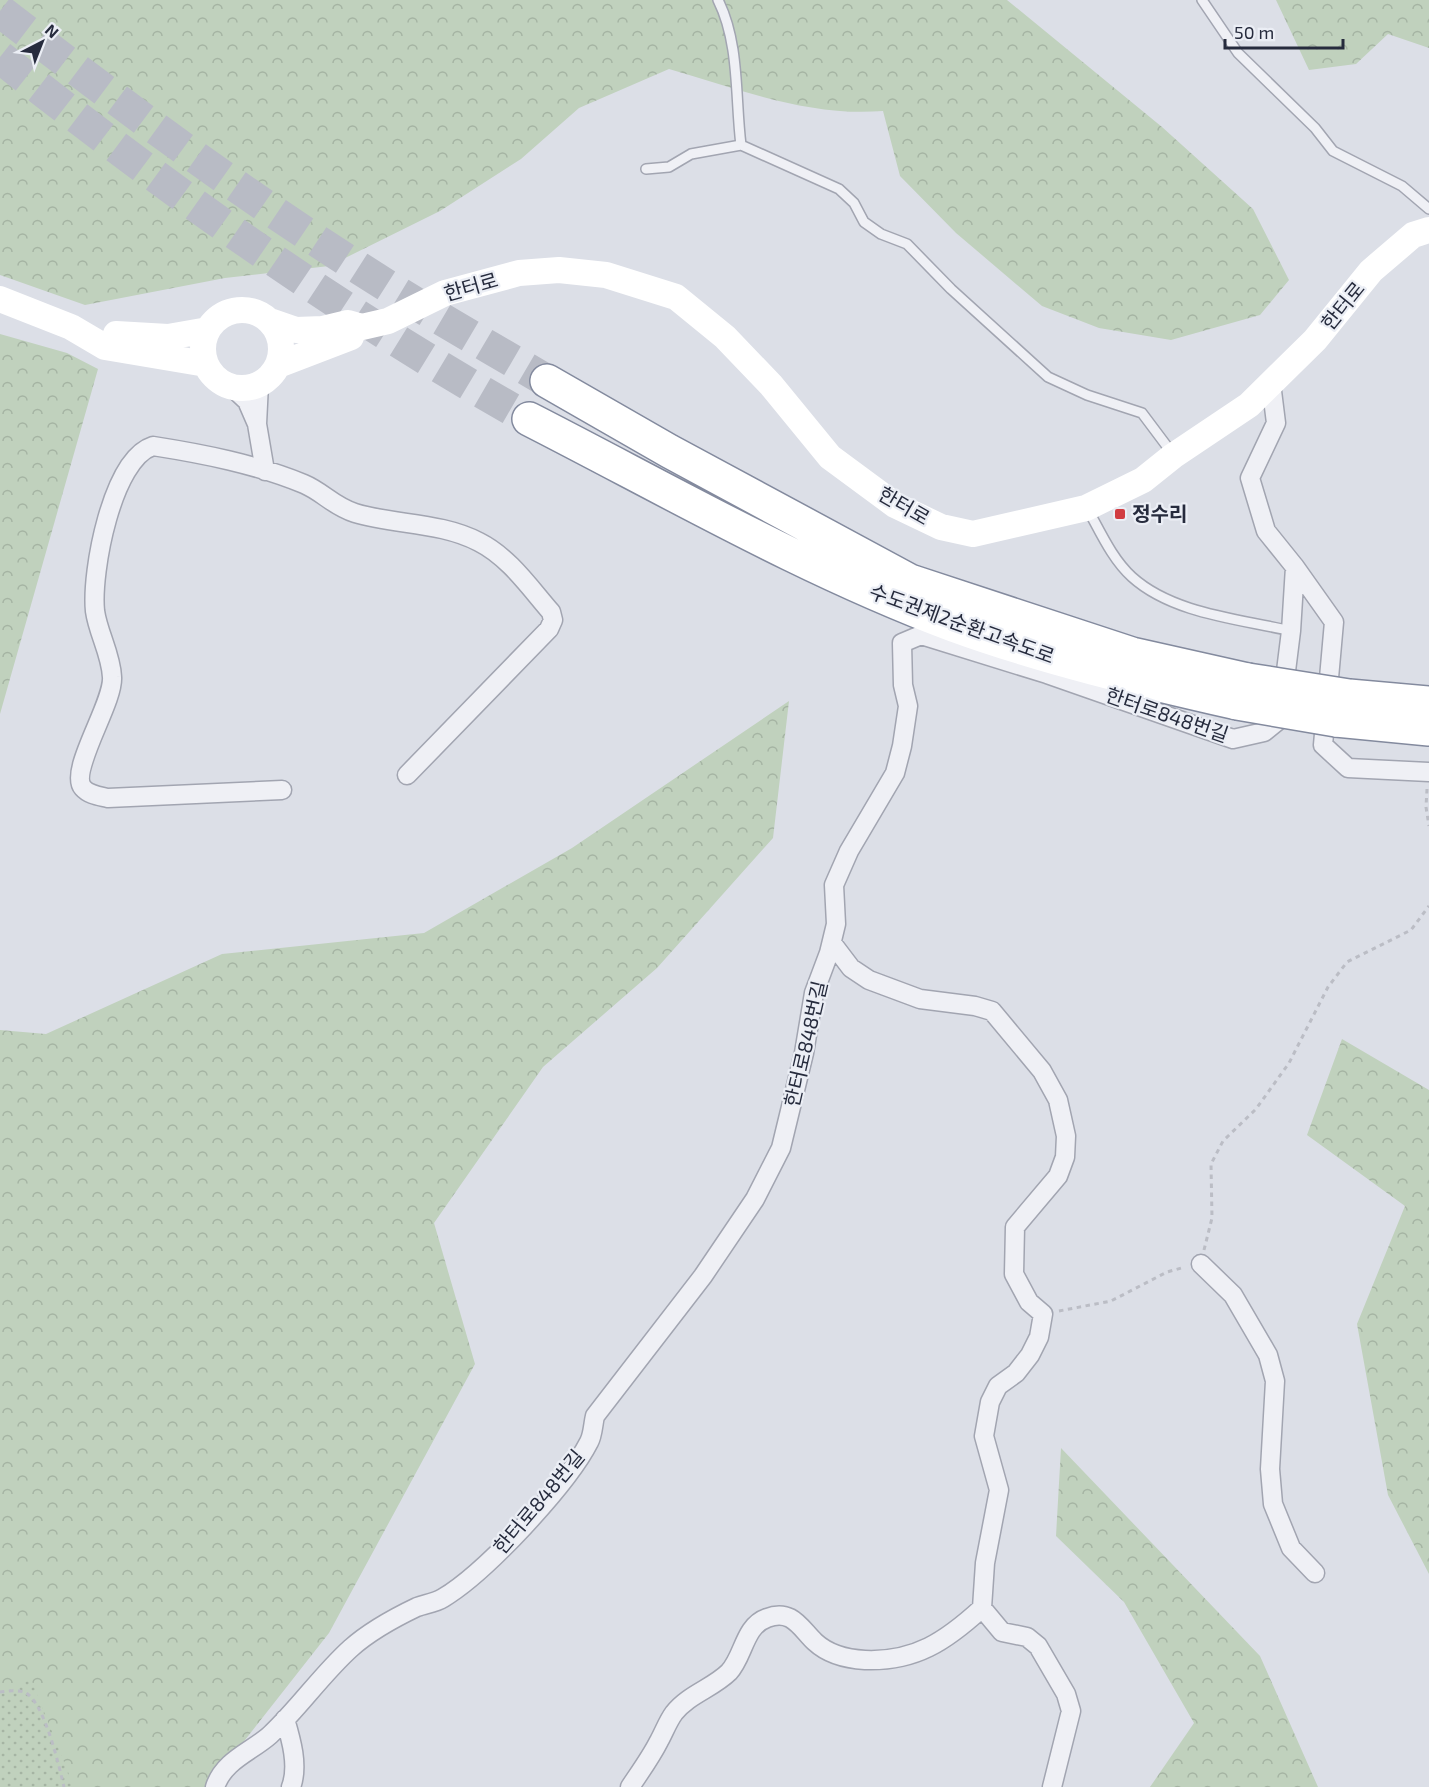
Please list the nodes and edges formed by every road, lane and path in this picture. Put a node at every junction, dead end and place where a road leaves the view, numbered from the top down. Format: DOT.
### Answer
graph roads {
  1 [pos="718,0"];
  2 [pos="1202,0"];
  3 [pos="741,145"];
  4 [pos="646,169"];
  5 [pos="1429,209"];
  6 [pos="1429,230"];
  7 [pos="0,299"];
  8 [pos="270,321"];
  9 [pos="71,327"];
  10 [pos="362,327"];
  11 [pos="208,330"];
  12 [pos="206,364"];
  13 [pos="278,365"];
  14 [pos="547,381"];
  15 [pos="1271,383"];
  16 [pos="259,384"];
  17 [pos="230,385"];
  18 [pos="529,419"];
  19 [pos="257,424"];
  20 [pos="1173,456"];
  21 [pos="265,471"];
  22 [pos="1086,508"];
  23 [pos="1295,567"];
  24 [pos="1291,631"];
  25 [pos="1243,691"];
  26 [pos="1429,703"];
  27 [pos="1343,708"];
  28 [pos="1429,729"];
  29 [pos="1427,772"];
  30 [pos="407,775"];
  31 [pos="282,790"];
  32 [pos="1429,826"];
  33 [pos="1429,906"];
  34 [pos="832,943"];
  35 [pos="1201,1264"];
  36 [pos="1043,1314"];
  37 [pos="1315,1572"];
  38 [pos="982,1608"];
  39 [pos="0,1692"];
  40 [pos="285,1719"];
  41 [pos="64,1787"];
  42 [pos="215,1787"];
  43 [pos="291,1787"];
  44 [pos="630,1787"];
  45 [pos="1052,1787"];
  1 -- 3 [label="lane"];
  2 -- 5 [label="lane"];
  3 -- 4 [label="lane"];
  3 -- 20 [label="lane"];
  6 -- 15 [label="main road, 한터로"];
  7 -- 9 [label="main road"];
  8 -- 10 [label="main road, 한터로"];
  8 -- 11 [label="main road"];
  8 -- 13 [label="main road"];
  9 -- 11 [label="main road"];
  9 -- 12 [label="main road"];
  10 -- 13 [label="main road, 한터로"];
  10 -- 22 [label="main road, 한터로"];
  11 -- 12 [label="main road"];
  12 -- 17 [label="main road"];
  13 -- 16 [label="main road"];
  14 -- 25 [label="highway, 수도권제2순환고속도로"];
  15 -- 20 [label="main road, 한터로"];
  15 -- 23 [label="street"];
  16 -- 17 [label="main road"];
  16 -- 19 [label="street"];
  17 -- 19 [label="street"];
  18 -- 25 [label="highway, 수도권제2순환고속도로"];
  19 -- 21 [label="street"];
  20 -- 22 [label="main road, 한터로"];
  21 -- 30 [label="street"];
  21 -- 31 [label="street"];
  22 -- 24 [label="lane"];
  23 -- 24 [label="street, 한터로848번길"];
  23 -- 29 [label="street"];
  24 -- 34 [label="street, 한터로848번길"];
  25 -- 27 [label="highway, 수도권제2순환고속도로, bridge"];
  26 -- 27 [label="highway, 수도권제2순환고속도로"];
  27 -- 28 [label="highway, 수도권제2순환고속도로"];
  29 -- 32 [label="path"];
  33 -- 35 [label="path"];
  34 -- 36 [label="street"];
  34 -- 40 [label="street, 한터로848번길"];
  35 -- 36 [label="path"];
  35 -- 37 [label="street"];
  36 -- 38 [label="street"];
  38 -- 44 [label="street"];
  38 -- 45 [label="street"];
  39 -- 41 [label="path"];
  40 -- 42 [label="street, 한터로848번길"];
  40 -- 43 [label="street"];
}
